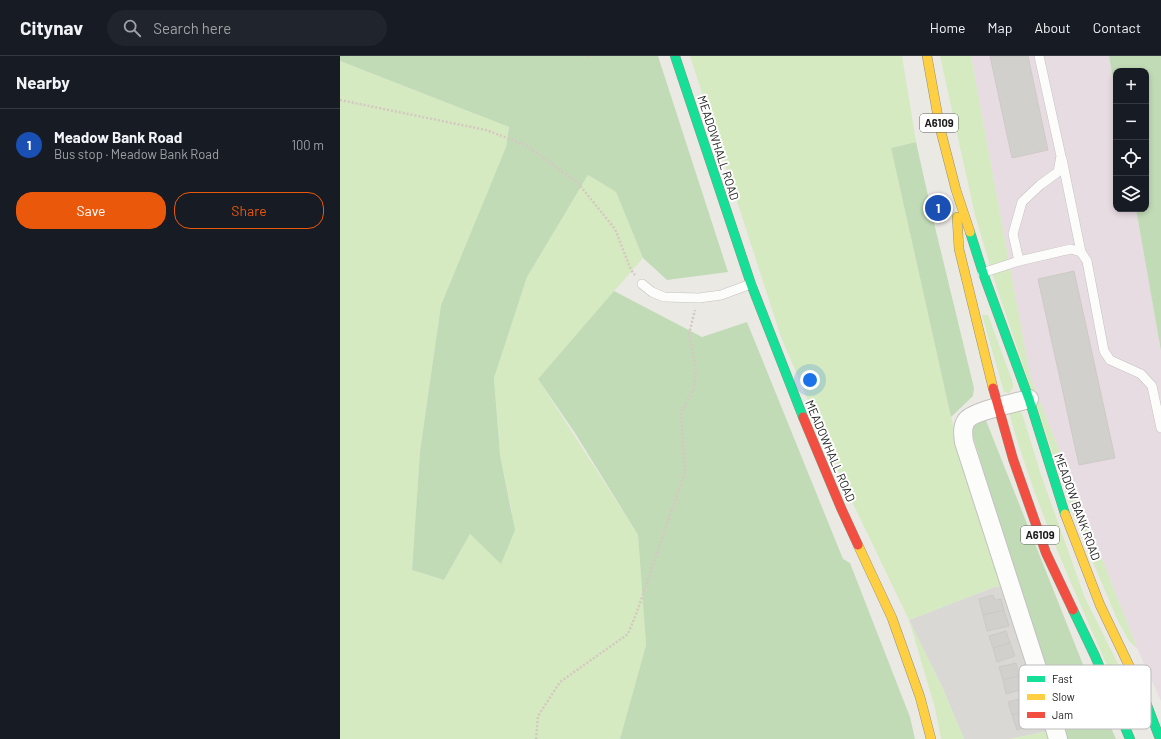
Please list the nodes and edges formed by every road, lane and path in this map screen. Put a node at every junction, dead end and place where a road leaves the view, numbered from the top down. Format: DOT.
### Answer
graph roads {
  1 [pos="674,56"];
  2 [pos="927,56"];
  3 [pos="1039,56"];
  4 [pos="340,100"];
  5 [pos="1061,156"];
  6 [pos="956,190"];
  7 [pos="1081,252"];
  8 [pos="1019,261"];
  9 [pos="983,273"];
  10 [pos="966,277"];
  11 [pos="642,284"];
  12 [pos="751,284"];
  13 [pos="699,298"];
  14 [pos="1028,399"];
  15 [pos="998,407"];
  16 [pos="1161,428"];
  17 [pos="1036,665"];
  18 [pos="1100,665"];
  19 [pos="1126,665"];
  20 [pos="1151,720"];
  21 [pos="1055,729"];
  22 [pos="1127,729"];
  23 [pos="536,739"];
  24 [pos="931,739"];
  25 [pos="1058,739"];
  26 [pos="1130,739"];
  27 [pos="1160,739"];
  1 -- 12 [label="main road, MEADOWHALL ROAD"];
  2 -- 6 [label="main road, A6109"];
  3 -- 5 [label="lane"];
  4 -- 11 [label="path"];
  5 -- 7 [label="lane"];
  5 -- 8 [label="lane"];
  6 -- 9 [label="main road, MEADOW BANK ROAD / A6109"];
  6 -- 10 [label="main road, A6109"];
  7 -- 8 [label="lane"];
  7 -- 16 [label="lane"];
  8 -- 9 [label="lane"];
  9 -- 10 [label="lane"];
  9 -- 14 [label="main road, MEADOW BANK ROAD / A6109"];
  10 -- 15 [label="main road, A6109"];
  11 -- 13 [label="lane"];
  12 -- 13 [label="lane"];
  12 -- 24 [label="main road, MEADOWHALL ROAD"];
  13 -- 23 [label="path"];
  14 -- 15 [label="street"];
  14 -- 19 [label="main road, MEADOW BANK ROAD / A6109"];
  15 -- 17 [label="street"];
  15 -- 18 [label="main road, A6109"];
  20 -- 27 [label="main road, MEADOW BANK ROAD / A6109"];
  21 -- 25 [label="street"];
  22 -- 26 [label="main road, A6109"];
}
